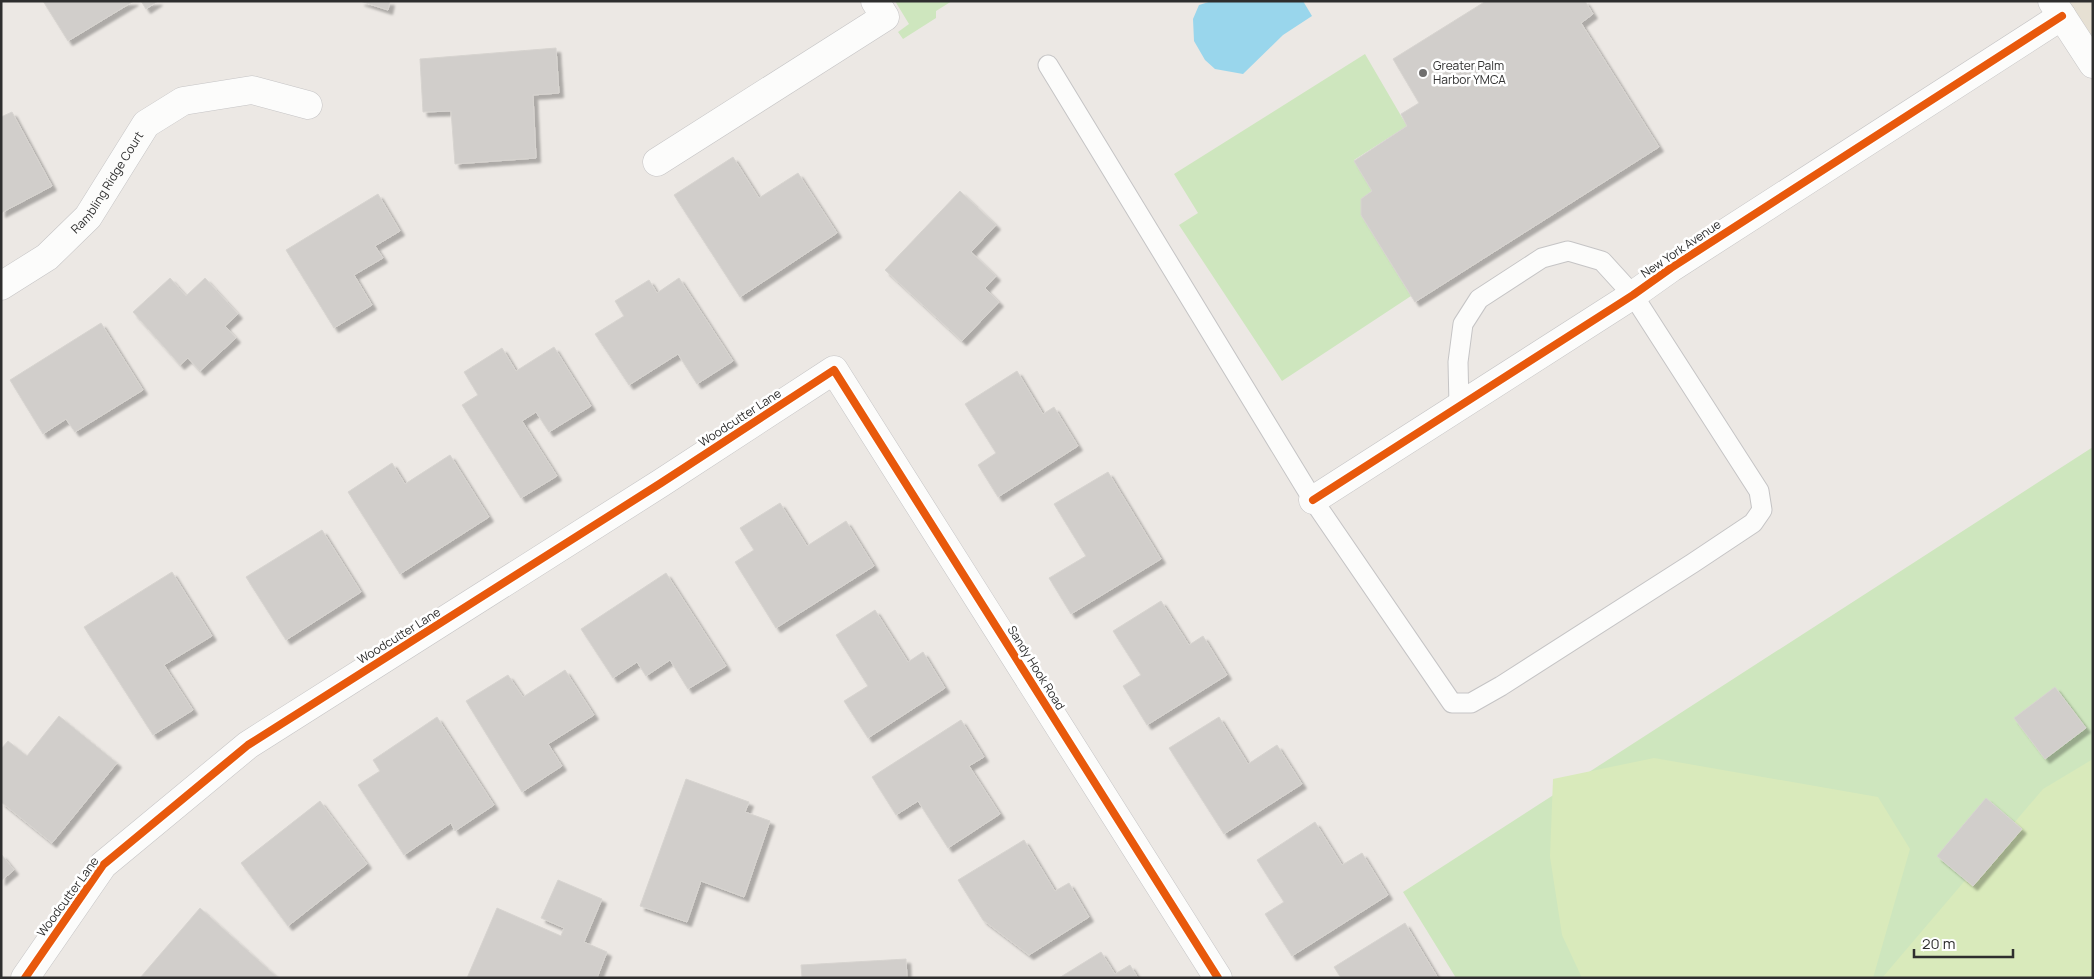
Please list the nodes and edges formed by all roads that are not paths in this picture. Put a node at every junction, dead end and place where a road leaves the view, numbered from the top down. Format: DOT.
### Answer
graph roads {
  1 [pos="875,1"];
  2 [pos="2057,9"];
  3 [pos="2093,64"];
  4 [pos="1048,65"];
  5 [pos="308,105"];
  6 [pos="657,162"];
  7 [pos="1,286"];
  8 [pos="1633,295"];
  9 [pos="834,370"];
  10 [pos="1460,405"];
  11 [pos="1312,500"];
  12 [pos="26,978"];
  13 [pos="1218,978"];
  1 -- 6 [label="street"];
  2 -- 3 [label="street"];
  2 -- 8 [label="street, New York Avenue"];
  4 -- 11 [label="lane"];
  5 -- 7 [label="street, Rambling Ridge Court"];
  8 -- 10 [label="street, New York Avenue"];
  8 -- 10 [label="lane"];
  8 -- 11 [label="lane"];
  9 -- 12 [label="street, Woodcutter Lane"];
  9 -- 13 [label="street, Sandy Hook Road"];
  10 -- 11 [label="street, New York Avenue"];
}
